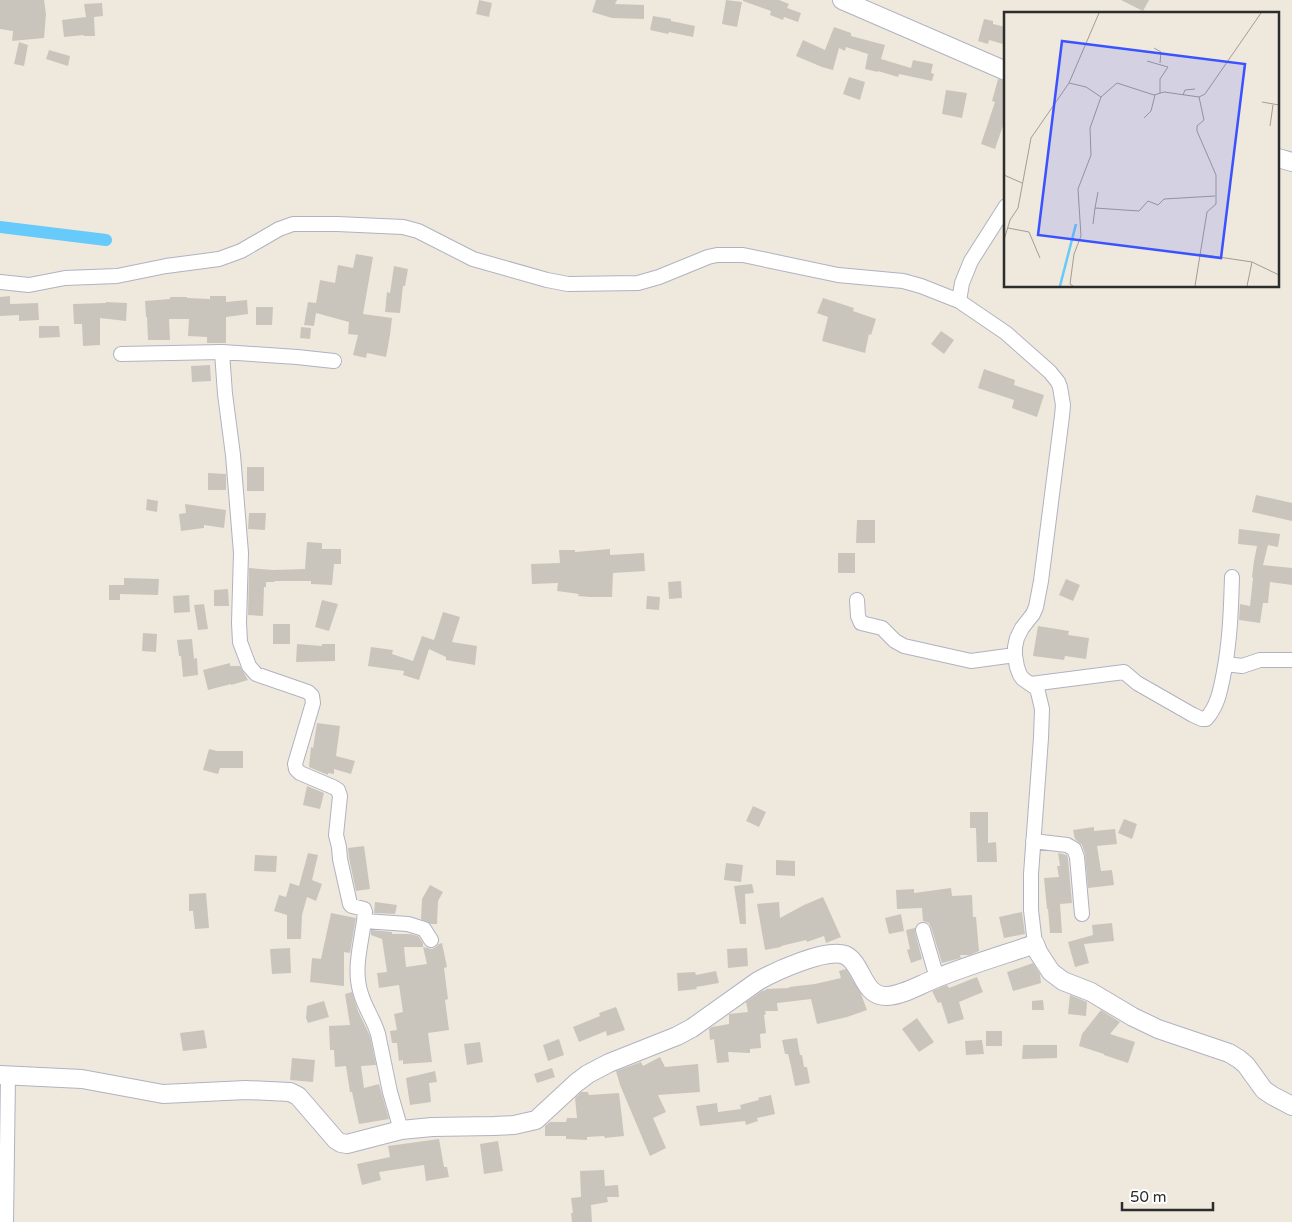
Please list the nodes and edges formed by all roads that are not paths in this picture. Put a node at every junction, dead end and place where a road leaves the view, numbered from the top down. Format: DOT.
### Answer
graph roads {
  1 [pos="842,0"];
  2 [pos="1004,70"];
  3 [pos="1004,209"];
  4 [pos="0,282"];
  5 [pos="959,301"];
  6 [pos="222,352"];
  7 [pos="121,354"];
  8 [pos="334,361"];
  9 [pos="1232,576"];
  10 [pos="857,600"];
  11 [pos="1015,655"];
  12 [pos="1292,660"];
  13 [pos="1226,664"];
  14 [pos="1031,684"];
  15 [pos="1033,841"];
  16 [pos="1082,914"];
  17 [pos="364,921"];
  18 [pos="923,930"];
  19 [pos="431,940"];
  20 [pos="1035,944"];
  21 [pos="937,978"];
  22 [pos="4,1075"];
  23 [pos="1292,1106"];
  24 [pos="401,1130"];
  25 [pos="6,1222"];
  1 -- 2 [label="street"];
  3 -- 5 [label="street"];
  4 -- 5 [label="street"];
  5 -- 11 [label="street"];
  6 -- 7 [label="street"];
  6 -- 8 [label="street"];
  6 -- 17 [label="street"];
  9 -- 13 [label="street"];
  10 -- 11 [label="street"];
  11 -- 14 [label="street"];
  12 -- 13 [label="street"];
  13 -- 14 [label="street"];
  14 -- 15 [label="street"];
  15 -- 16 [label="street"];
  15 -- 20 [label="street"];
  17 -- 19 [label="street"];
  17 -- 24 [label="street"];
  18 -- 21 [label="street"];
  20 -- 21 [label="street"];
  20 -- 23 [label="street"];
  21 -- 24 [label="street"];
  22 -- 24 [label="street"];
  22 -- 25 [label="street"];
}
